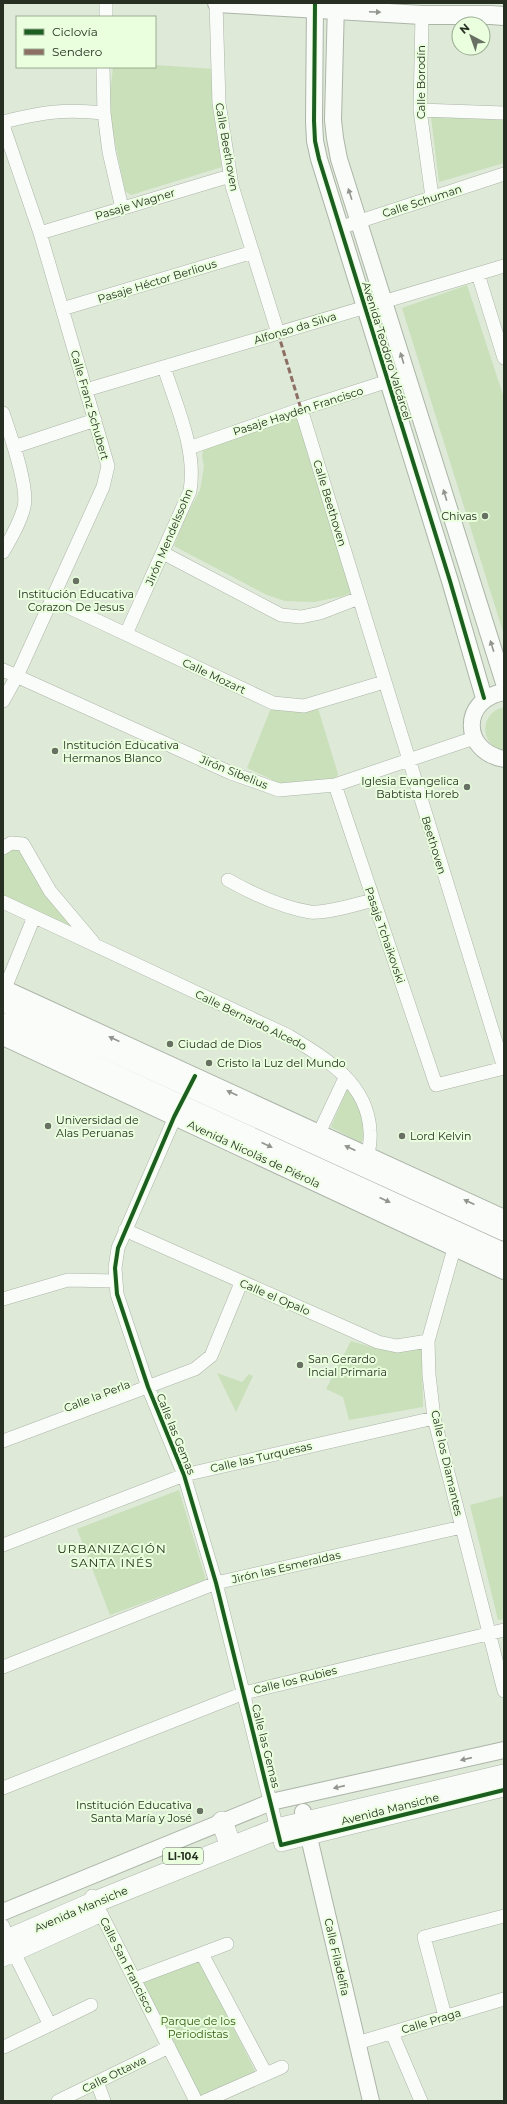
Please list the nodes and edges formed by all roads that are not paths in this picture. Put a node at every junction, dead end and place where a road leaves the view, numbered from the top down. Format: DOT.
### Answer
graph roads {
  1 [pos="106,3"];
  2 [pos="217,3"];
  3 [pos="315,6"];
  4 [pos="336,6"];
  5 [pos="422,15"];
  6 [pos="106,16"];
  7 [pos="504,16"];
  8 [pos="103,68"];
  9 [pos="420,110"];
  10 [pos="104,113"];
  11 [pos="504,113"];
  12 [pos="3,122"];
  13 [pos="3,125"];
  14 [pos="504,174"];
  15 [pos="230,176"];
  16 [pos="432,197"];
  17 [pos="122,208"];
  18 [pos="359,222"];
  19 [pos="339,228"];
  20 [pos="40,233"];
  21 [pos="253,252"];
  22 [pos="504,266"];
  23 [pos="478,274"];
  24 [pos="384,302"];
  25 [pos="364,307"];
  26 [pos="62,309"];
  27 [pos="278,333"];
  28 [pos="504,358"];
  29 [pos="164,367"];
  30 [pos="407,375"];
  31 [pos="387,382"];
  32 [pos="86,390"];
  33 [pos="301,408"];
  34 [pos="3,413"];
  35 [pos="95,420"];
  36 [pos="14,448"];
  37 [pos="189,448"];
  38 [pos="3,552"];
  39 [pos="163,552"];
  40 [pos="470,574"];
  41 [pos="450,581"];
  42 [pos="359,598"];
  43 [pos="51,599"];
  44 [pos="126,634"];
  45 [pos="3,670"];
  46 [pos="17,676"];
  47 [pos="384,682"];
  48 [pos="504,683"];
  49 [pos="504,692"];
  50 [pos="484,698"];
  51 [pos="3,702"];
  52 [pos="474,738"];
  53 [pos="504,759"];
  54 [pos="408,760"];
  55 [pos="335,785"];
  56 [pos="3,848"];
  57 [pos="228,880"];
  58 [pos="373,900"];
  59 [pos="3,902"];
  60 [pos="34,916"];
  61 [pos="95,945"];
  62 [pos="4,993"];
  63 [pos="3,1024"];
  64 [pos="3,1037"];
  65 [pos="77,1064"];
  66 [pos="504,1068"];
  67 [pos="346,1078"];
  68 [pos="192,1081"];
  69 [pos="177,1111"];
  70 [pos="319,1133"];
  71 [pos="368,1156"];
  72 [pos="504,1218"];
  73 [pos="125,1230"];
  74 [pos="504,1230"];
  75 [pos="456,1240"];
  76 [pos="504,1254"];
  77 [pos="504,1271"];
  78 [pos="116,1281"];
  79 [pos="241,1283"];
  80 [pos="3,1299"];
  81 [pos="428,1341"];
  82 [pos="148,1387"];
  83 [pos="434,1418"];
  84 [pos="3,1441"];
  85 [pos="184,1475"];
  86 [pos="462,1527"];
  87 [pos="3,1545"];
  88 [pos="216,1583"];
  89 [pos="504,1630"];
  90 [pos="491,1633"];
  91 [pos="3,1667"];
  92 [pos="504,1691"];
  93 [pos="244,1693"];
  94 [pos="504,1750"];
  95 [pos="504,1764"];
  96 [pos="504,1775"];
  97 [pos="3,1788"];
  98 [pos="504,1790"];
  99 [pos="411,1805"];
  100 [pos="276,1824"];
  101 [pos="306,1824"];
  102 [pos="225,1830"];
  103 [pos="96,1903"];
  104 [pos="504,1916"];
  105 [pos="5,1936"];
  106 [pos="227,1944"];
  107 [pos="202,1954"];
  108 [pos="134,1979"];
  109 [pos="504,1998"];
  110 [pos="92,2005"];
  111 [pos="445,2016"];
  112 [pos="50,2025"];
  113 [pos="392,2033"];
  114 [pos="357,2043"];
  115 [pos="4,2047"];
  116 [pos="169,2047"];
  117 [pos="282,2067"];
  118 [pos="266,2074"];
  119 [pos="97,2082"];
  120 [pos="58,2101"];
  121 [pos="104,2101"];
  122 [pos="196,2101"];
  123 [pos="205,2101"];
  124 [pos="371,2101"];
  125 [pos="421,2101"];
  1 -- 6 [label="street"];
  2 -- 3 [label="main road"];
  2 -- 15 [label="street, Calle Beethoven"];
  3 -- 4 [label="main road"];
  3 -- 19 [label="street, Avenida Teodoro Valcárcel"];
  4 -- 5 [label="main road, one-way"];
  18 -- 4 [label="street, Avenida Teodoro Valcárcel, one-way"];
  5 -- 7 [label="main road"];
  5 -- 9 [label="street, Calle Borodín"];
  8 -- 10 [label="street"];
  9 -- 11 [label="street"];
  9 -- 16 [label="street, Calle Borodín"];
  10 -- 12 [label="street"];
  10 -- 17 [label="street"];
  13 -- 20 [label="street, Calle Franz Schubert"];
  14 -- 16 [label="street, Calle Schuman"];
  15 -- 17 [label="street, Pasaje Wagner"];
  15 -- 21 [label="street, Calle Beethoven"];
  16 -- 18 [label="street, Calle Schuman"];
  17 -- 20 [label="street, Pasaje Wagner"];
  18 -- 19 [label="street, Calle Schuman"];
  18 -- 24 [label="street, Avenida Teodoro Valcárcel"];
  19 -- 25 [label="street, Avenida Teodoro Valcárcel"];
  20 -- 26 [label="street, Calle Franz Schubert"];
  21 -- 26 [label="street, Pasaje Héctor Berlious"];
  21 -- 27 [label="street, Calle Beethoven"];
  22 -- 23 [label="street, Alfonso da Silva"];
  23 -- 24 [label="street, Alfonso da Silva"];
  23 -- 28 [label="street"];
  24 -- 25 [label="street, Alfonso da Silva"];
  30 -- 24 [label="street, Avenida Teodoro Valcárcel, one-way"];
  25 -- 27 [label="street, Alfonso da Silva"];
  25 -- 31 [label="street, Avenida Teodoro Valcárcel"];
  26 -- 32 [label="street, Calle Franz Schubert"];
  27 -- 29 [label="street, Alfonso da Silva"];
  29 -- 32 [label="street, Alfonso da Silva"];
  29 -- 37 [label="street, Jirón Mendelssohn"];
  30 -- 31 [label="street, Pasaje Hayden Francisco"];
  40 -- 30 [label="street, Avenida Teodoro Valcárcel, one-way"];
  31 -- 33 [label="street, Pasaje Hayden Francisco"];
  31 -- 41 [label="street, Avenida Teodoro Valcárcel"];
  32 -- 35 [label="street, Calle Franz Schubert"];
  33 -- 37 [label="street, Pasaje Hayden Francisco"];
  33 -- 42 [label="street, Calle Beethoven"];
  34 -- 36 [label="street"];
  35 -- 36 [label="street"];
  35 -- 43 [label="street, Calle Franz Schubert"];
  36 -- 38 [label="street"];
  37 -- 39 [label="street, Jirón Mendelssohn"];
  39 -- 42 [label="street"];
  39 -- 44 [label="street, Jirón Mendelssohn"];
  40 -- 41 [label="street"];
  48 -- 40 [label="street, Avenida Teodoro Valcárcel, one-way"];
  41 -- 50 [label="street, Avenida Teodoro Valcárcel"];
  42 -- 47 [label="street, Beethoven"];
  43 -- 44 [label="street, Calle Mozart"];
  43 -- 46 [label="street, Calle Franz Schubert"];
  44 -- 47 [label="street, Calle Mozart"];
  45 -- 46 [label="street, Jirón Sibelius"];
  46 -- 51 [label="street, Calle Franz Schubert"];
  46 -- 55 [label="street, Jirón Sibelius"];
  47 -- 54 [label="street, Beethoven"];
  49 -- 50 [label="street"];
  50 -- 52 [label="street"];
  52 -- 53 [label="street"];
  52 -- 54 [label="street, Jirón Sibelius"];
  54 -- 55 [label="street, Jirón Sibelius"];
  54 -- 66 [label="street, Beethoven"];
  55 -- 58 [label="street, Pasaje Tchaikovski"];
  56 -- 61 [label="street, Calle Bernardo Alcedo"];
  57 -- 58 [label="street"];
  58 -- 66 [label="street, Pasaje Tchaikovski"];
  59 -- 60 [label="street, Calle Bernardo Alcedo"];
  60 -- 61 [label="street, Calle Bernardo Alcedo"];
  60 -- 62 [label="street"];
  61 -- 67 [label="street, Calle Bernardo Alcedo"];
  68 -- 62 [label="highway, one-way"];
  63 -- 65 [label="highway, Avenida Nicolás de Piérola"];
  64 -- 65 [label="street, Avenida Nicolás de Piérola"];
  65 -- 69 [label="highway, Avenida Nicolás de Piérola"];
  67 -- 70 [label="street"];
  67 -- 71 [label="street, Calle Bernardo Alcedo"];
  68 -- 69 [label="street, Calle las Gemas"];
  70 -- 68 [label="street, one-way"];
  68 -- 74 [label="highway"];
  69 -- 73 [label="street, Calle las Gemas"];
  69 -- 75 [label="highway, Avenida Nicolás de Piérola"];
  71 -- 70 [label="street, one-way"];
  72 -- 71 [label="street, one-way"];
  73 -- 78 [label="street, Calle las Gemas"];
  73 -- 79 [label="street, Calle el Opalo"];
  75 -- 76 [label="highway, Avenida Nicolás de Piérola"];
  75 -- 77 [label="street, Avenida Nicolás de Piérola"];
  75 -- 81 [label="street, Calle los Diamantes"];
  78 -- 80 [label="street"];
  78 -- 82 [label="street, Calle las Gemas"];
  79 -- 81 [label="street, Calle el Opalo"];
  79 -- 82 [label="street, Calle la Perla"];
  81 -- 83 [label="street, Calle los Diamantes"];
  82 -- 84 [label="street, Calle la Perla"];
  82 -- 85 [label="street, Calle las Gemas"];
  83 -- 85 [label="street, Calle las Turquesas"];
  83 -- 86 [label="street, Calle los Diamantes"];
  85 -- 87 [label="street, Calle las Turquesas"];
  85 -- 88 [label="street, Calle las Gemas"];
  86 -- 88 [label="street, Jirón las Esmeraldas"];
  86 -- 90 [label="street, Calle los Diamantes"];
  88 -- 91 [label="street, Jirón las Esmeraldas"];
  88 -- 93 [label="street, Calle las Gemas"];
  89 -- 90 [label="street, Calle los Rubies"];
  90 -- 92 [label="street, Calle los Diamantes"];
  90 -- 93 [label="street, Calle los Rubies"];
  93 -- 97 [label="street, Calle los Rubies"];
  93 -- 100 [label="street, Calle las Gemas"];
  94 -- 100 [label="street, Avenida Mansiche, one-way"];
  95 -- 101 [label="highway, Avenida Mansiche / LI-104"];
  96 -- 99 [label="highway, Avenida Mansiche / LI-104"];
  98 -- 99 [label="street, Avenida Mansiche"];
  99 -- 101 [label="highway, Avenida Mansiche / LI-104"];
  100 -- 101 [label="highway, Avenida Mansiche / LI-104"];
  100 -- 102 [label="highway, Avenida Mansiche / LI-104"];
  100 -- 103 [label="highway, Avenida Mansiche / LI-104"];
  101 -- 114 [label="street, Calle Filadelfia"];
  102 -- 103 [label="highway, Avenida Mansiche / LI-104"];
  102 -- 105 [label="street, Avenida Mansiche"];
  103 -- 105 [label="highway, Avenida Mansiche / LI-104"];
  103 -- 105 [label="street"];
  103 -- 108 [label="street, Calle San Francisco"];
  104 -- 111 [label="street"];
  105 -- 112 [label="street"];
  106 -- 107 [label="street"];
  107 -- 108 [label="street"];
  107 -- 118 [label="street"];
  108 -- 116 [label="street, Calle San Francisco"];
  109 -- 111 [label="street, Calle Praga"];
  110 -- 112 [label="street"];
  111 -- 113 [label="street, Calle Praga"];
  112 -- 115 [label="street"];
  113 -- 114 [label="street, Calle Praga"];
  113 -- 125 [label="street"];
  114 -- 124 [label="street, Calle Filadelfia"];
  116 -- 119 [label="street, Calle Ottawa"];
  116 -- 122 [label="street, Calle San Francisco"];
  117 -- 118 [label="street"];
  118 -- 123 [label="street"];
  119 -- 120 [label="street, Calle Ottawa"];
  119 -- 121 [label="street"];
}
